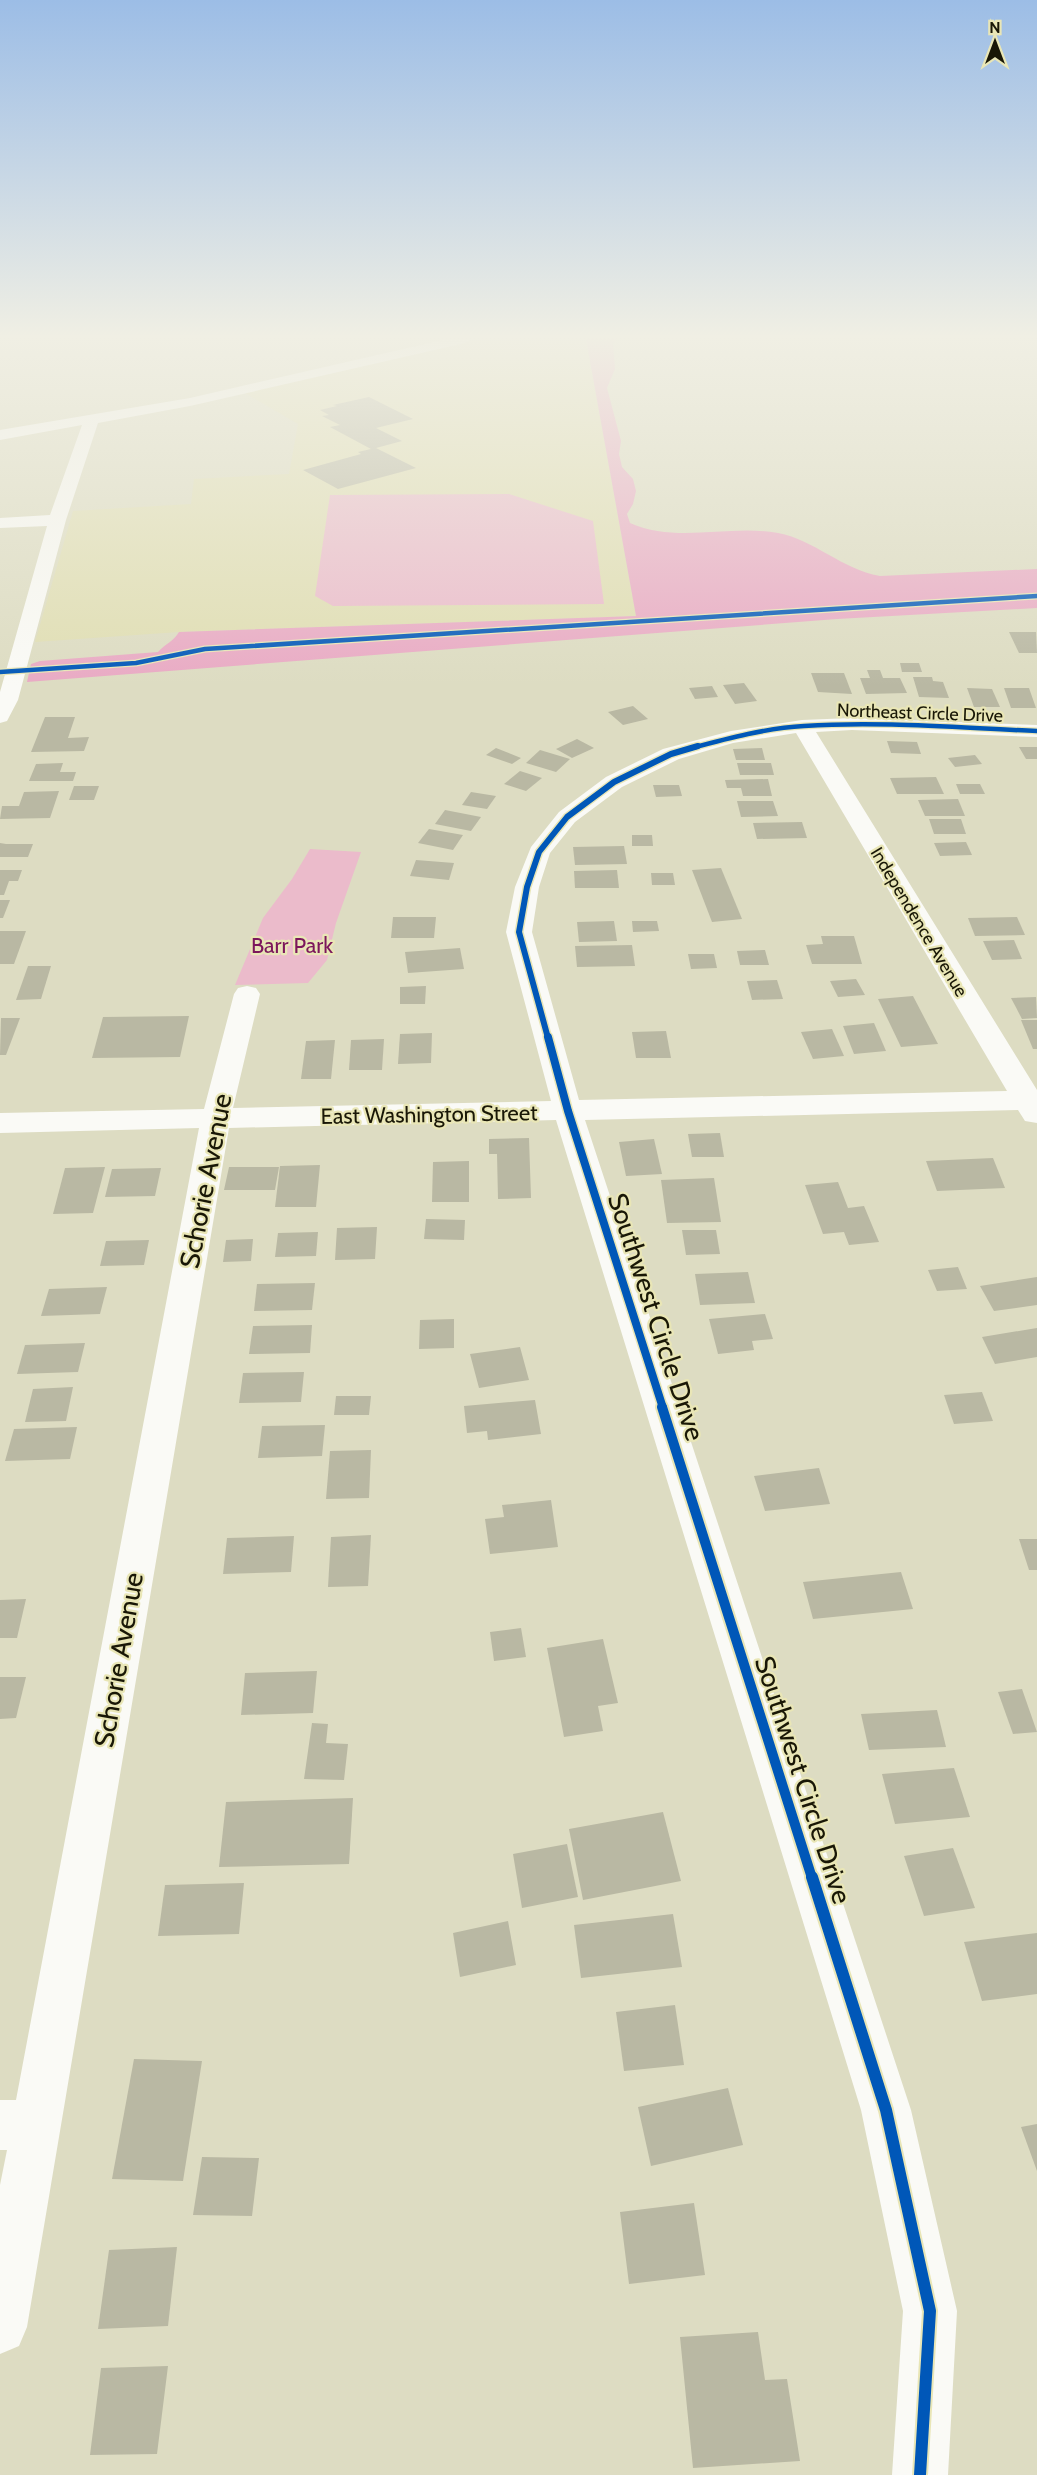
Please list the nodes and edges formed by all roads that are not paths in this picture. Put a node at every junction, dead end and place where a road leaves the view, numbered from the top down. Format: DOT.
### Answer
graph roads {
  1 [pos="79,454"];
  2 [pos="57,520"];
  3 [pos="0,524"];
  4 [pos="0,717"];
  5 [pos="802,726"];
  6 [pos="1037,731"];
  7 [pos="247,994"];
  8 [pos="1033,1106"];
  9 [pos="568,1111"];
  10 [pos="216,1118"];
  11 [pos="0,1123"];
  12 [pos="18,2125"];
  13 [pos="0,2327"];
  14 [pos="920,2475"];
  1 -- 2 [label="street"];
  2 -- 3 [label="street"];
  2 -- 4 [label="street"];
  5 -- 6 [label="street, Northeast Circle Drive"];
  5 -- 8 [label="street, Independence Avenue"];
  5 -- 9 [label="street, Northeast Circle Drive"];
  7 -- 10 [label="street, Schorie Avenue"];
  8 -- 9 [label="street, East Washington Street"];
  9 -- 10 [label="street, East Washington Street"];
  9 -- 14 [label="street, Southwest Circle Drive"];
  10 -- 11 [label="street, East Washington Street"];
  10 -- 12 [label="street, Schorie Avenue"];
  12 -- 13 [label="street, Schorie Avenue"];
}
